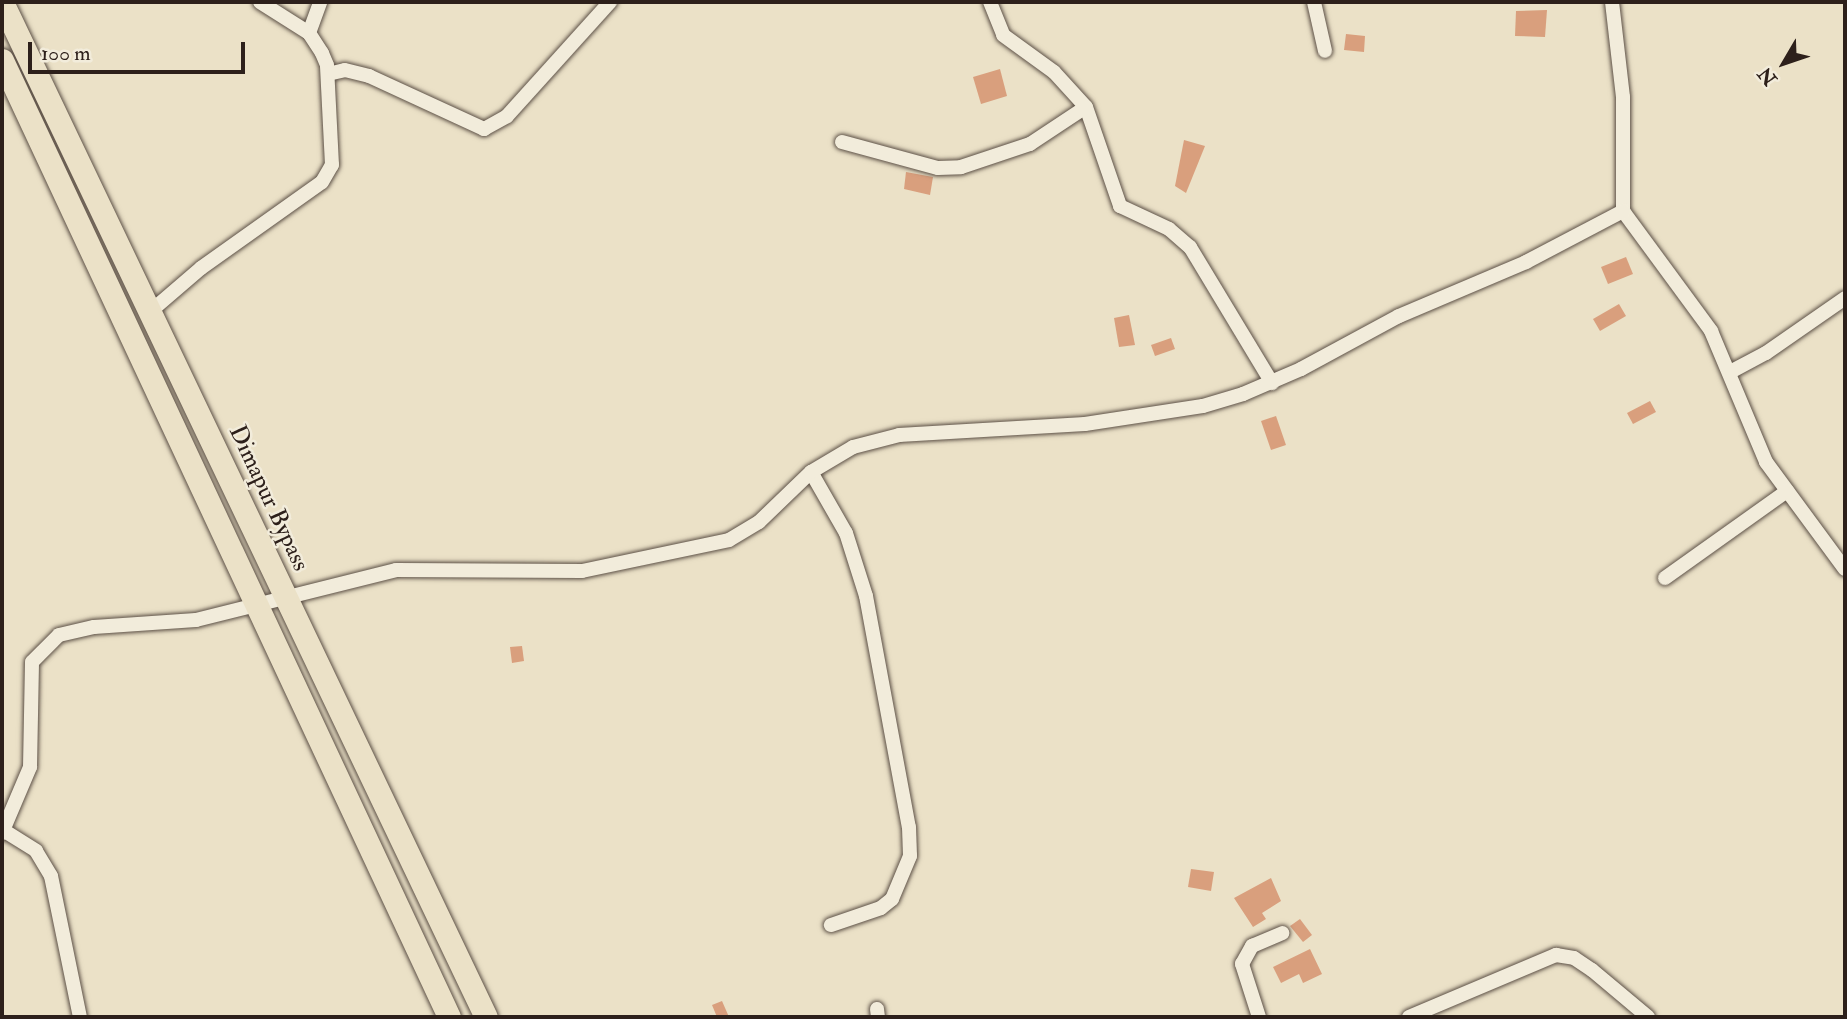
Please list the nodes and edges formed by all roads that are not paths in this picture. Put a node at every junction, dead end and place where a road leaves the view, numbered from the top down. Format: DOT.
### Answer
graph roads {
  1 [pos="2,2"];
  2 [pos="260,2"];
  3 [pos="320,2"];
  4 [pos="610,2"];
  5 [pos="990,2"];
  6 [pos="1314,2"];
  7 [pos="1612,2"];
  8 [pos="309,33"];
  9 [pos="1325,51"];
  10 [pos="2,60"];
  11 [pos="328,74"];
  12 [pos="1086,107"];
  13 [pos="842,142"];
  14 [pos="1623,211"];
  15 [pos="1845,298"];
  16 [pos="151,311"];
  17 [pos="1732,370"];
  18 [pos="1272,383"];
  19 [pos="811,472"];
  20 [pos="1787,491"];
  21 [pos="1845,569"];
  22 [pos="1665,578"];
  23 [pos="287,597"];
  24 [pos="258,606"];
  25 [pos="3,831"];
  26 [pos="831,925"];
  27 [pos="1282,933"];
  28 [pos="80,1017"];
  29 [pos="449,1017"];
  30 [pos="486,1017"];
  31 [pos="1259,1017"];
  32 [pos="1409,1017"];
  33 [pos="1648,1017"];
  1 -- 16 [label="highway, Dimapur Bypass"];
  2 -- 8 [label="street"];
  3 -- 8 [label="street"];
  4 -- 11 [label="street"];
  5 -- 12 [label="street"];
  6 -- 9 [label="street"];
  7 -- 14 [label="street"];
  8 -- 11 [label="street"];
  10 -- 24 [label="highway"];
  11 -- 16 [label="street"];
  12 -- 13 [label="street"];
  12 -- 18 [label="street"];
  14 -- 17 [label="street"];
  14 -- 18 [label="street"];
  15 -- 17 [label="street"];
  16 -- 23 [label="highway, Dimapur Bypass"];
  17 -- 20 [label="street"];
  18 -- 19 [label="street"];
  19 -- 23 [label="street"];
  19 -- 26 [label="street"];
  20 -- 21 [label="street"];
  20 -- 22 [label="street"];
  23 -- 24 [label="street"];
  23 -- 30 [label="highway, Dimapur Bypass"];
  24 -- 25 [label="street"];
  24 -- 29 [label="highway"];
  25 -- 28 [label="street"];
  27 -- 31 [label="street"];
  32 -- 33 [label="street"];
}
